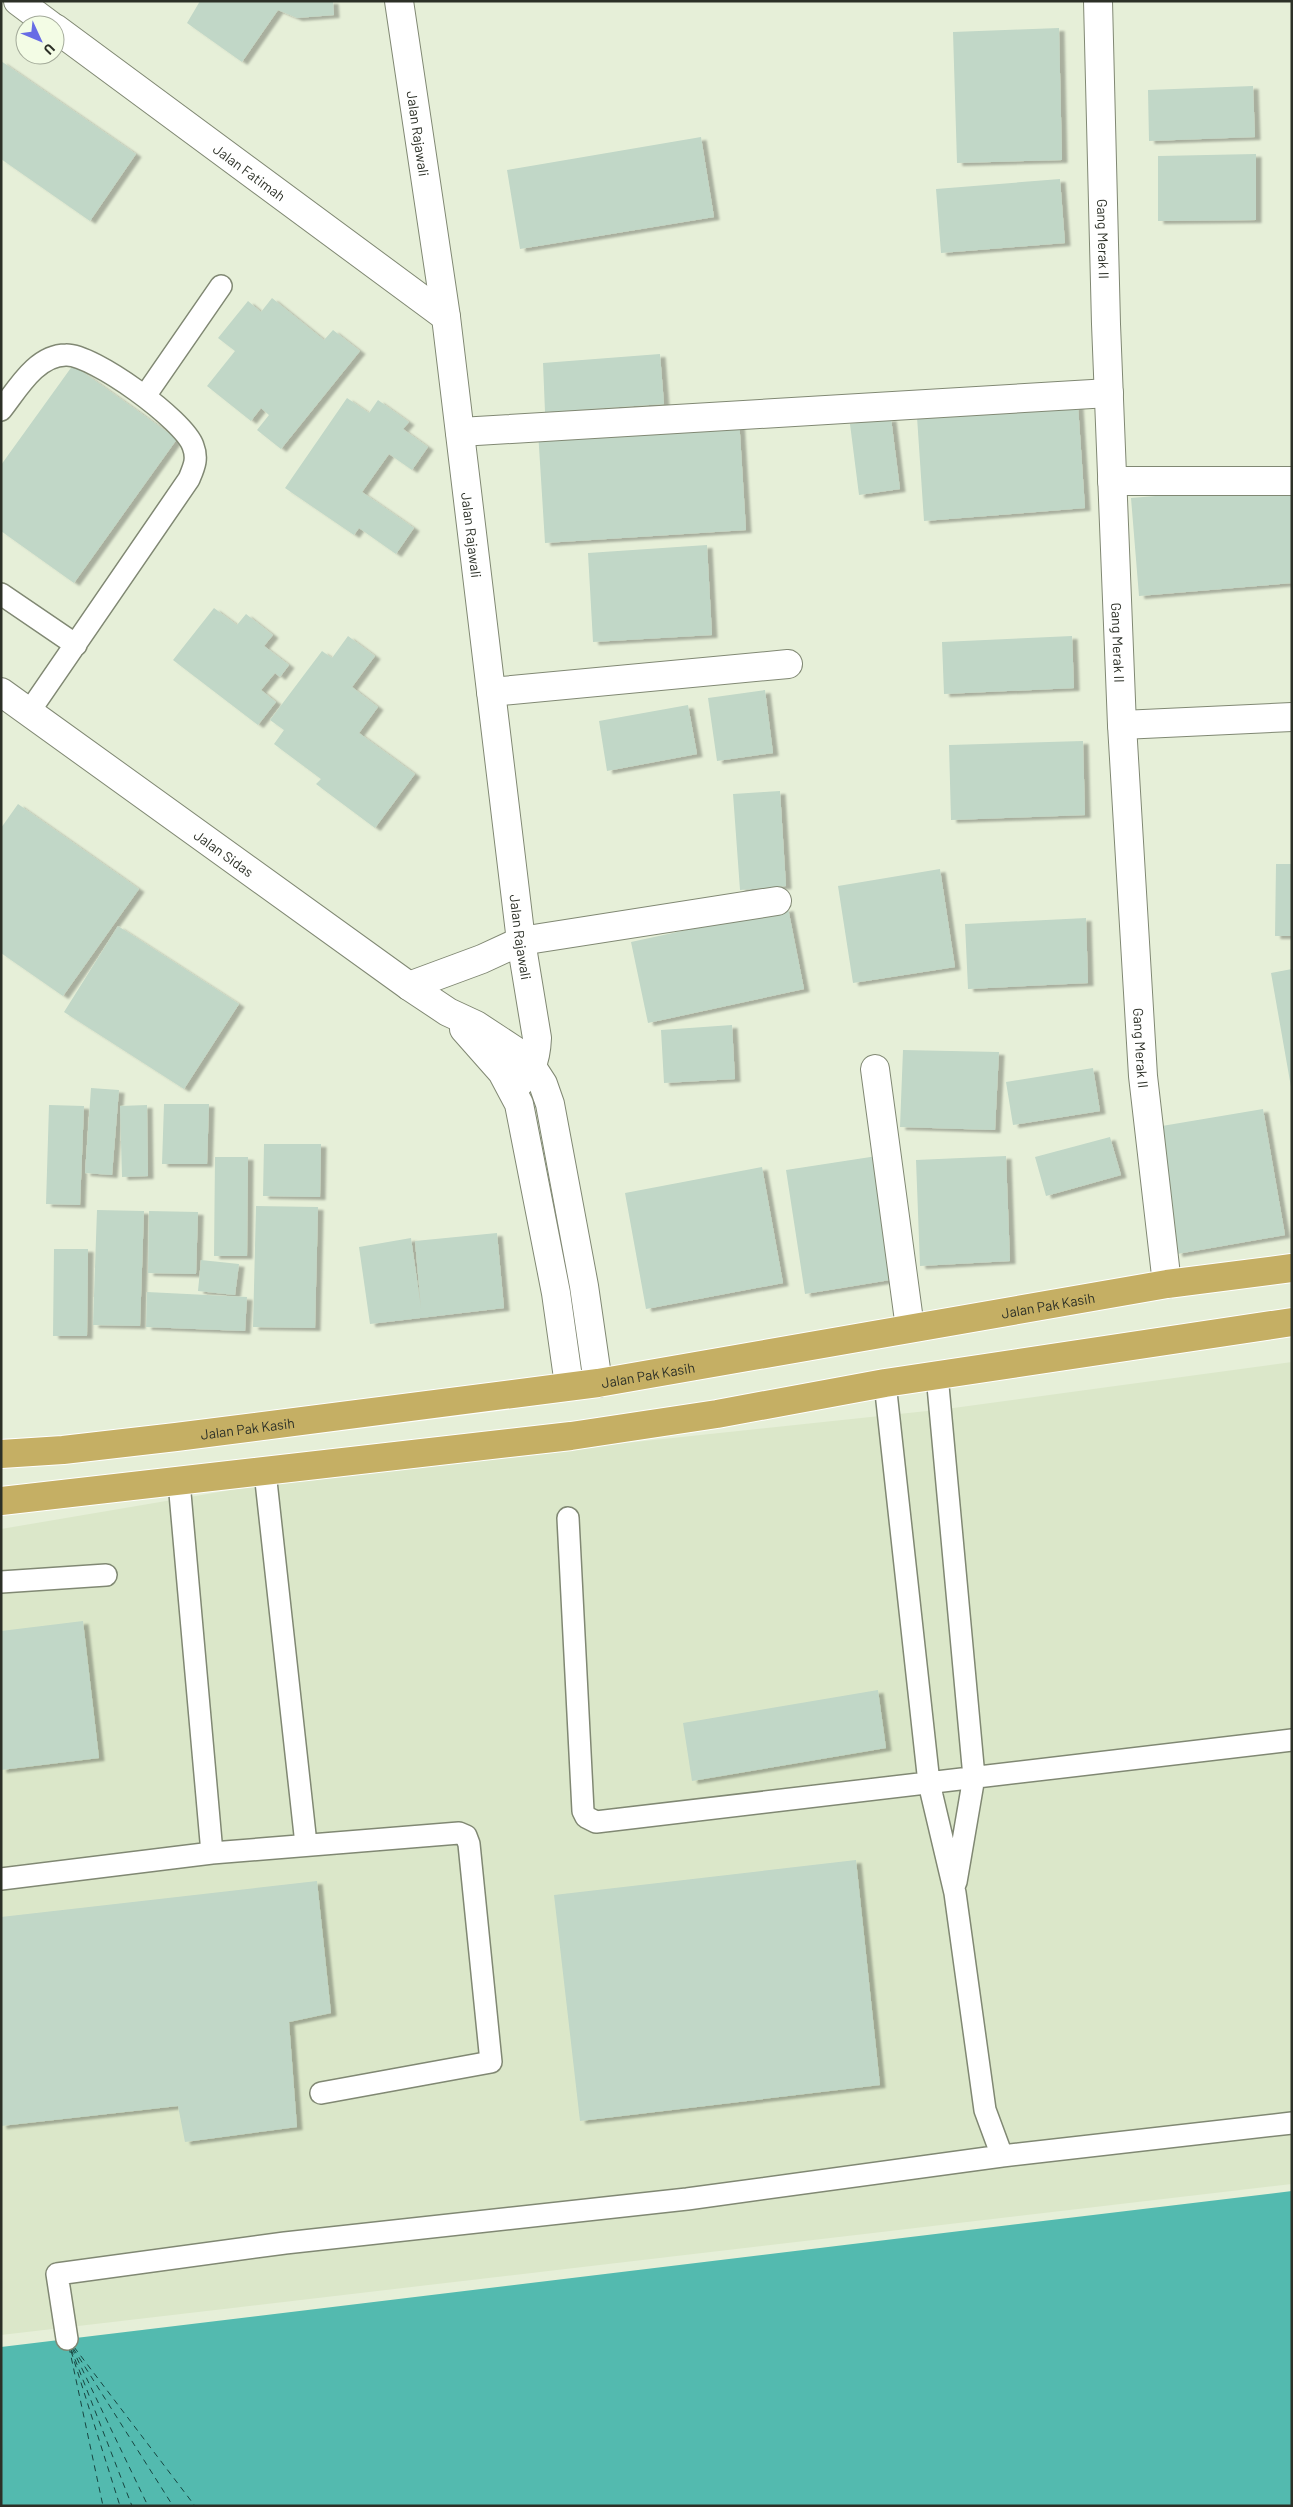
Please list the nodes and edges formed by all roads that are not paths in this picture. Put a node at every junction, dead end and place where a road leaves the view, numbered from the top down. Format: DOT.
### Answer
graph roads {
  1 [pos="18,1"];
  2 [pos="399,1"];
  3 [pos="1098,1"];
  4 [pos="37,15"];
  5 [pos="65,35"];
  6 [pos="221,286"];
  7 [pos="446,317"];
  8 [pos="1109,393"];
  9 [pos="145,396"];
  10 [pos="1,410"];
  11 [pos="460,432"];
  12 [pos="1112,481"];
  13 [pos="1292,481"];
  14 [pos="1,594"];
  15 [pos="76,645"];
  16 [pos="788,664"];
  17 [pos="1,692"];
  18 [pos="491,692"];
  19 [pos="29,712"];
  20 [pos="1292,716"];
  21 [pos="1122,725"];
  22 [pos="777,901"];
  23 [pos="521,941"];
  24 [pos="409,986"];
  25 [pos="448,1012"];
  26 [pos="532,1067"];
  27 [pos="875,1068"];
  28 [pos="513,1088"];
  29 [pos="1292,1268"];
  30 [pos="1167,1284"];
  31 [pos="1292,1322"];
  32 [pos="910,1328"];
  33 [pos="936,1375"];
  34 [pos="598,1383"];
  35 [pos="884,1383"];
  36 [pos="568,1386"];
  37 [pos="1,1454"];
  38 [pos="265,1472"];
  39 [pos="179,1482"];
  40 [pos="1,1502"];
  41 [pos="568,1518"];
  42 [pos="106,1575"];
  43 [pos="1,1582"];
  44 [pos="1292,1740"];
  45 [pos="974,1777"];
  46 [pos="929,1783"];
  47 [pos="306,1844"];
  48 [pos="212,1853"];
  49 [pos="1,1879"];
  50 [pos="955,1892"];
  51 [pos="321,2092"];
  52 [pos="1292,2124"];
  53 [pos="1002,2156"];
  54 [pos="67,2339"];
  1 -- 4 [label="street"];
  2 -- 7 [label="street, Jalan Rajawali"];
  3 -- 8 [label="street, Gang Merak II"];
  5 -- 7 [label="street, Jalan Fatimah"];
  6 -- 9 [label="lane"];
  7 -- 11 [label="street, Jalan Rajawali"];
  8 -- 11 [label="street"];
  8 -- 12 [label="street, Gang Merak II"];
  9 -- 10 [label="lane"];
  9 -- 15 [label="lane"];
  11 -- 18 [label="street, Jalan Rajawali"];
  12 -- 13 [label="street"];
  12 -- 21 [label="street, Gang Merak II"];
  14 -- 15 [label="lane"];
  15 -- 19 [label="lane"];
  16 -- 18 [label="street"];
  17 -- 19 [label="street, Jalan Sidas"];
  18 -- 23 [label="street, Jalan Rajawali"];
  19 -- 24 [label="street, Jalan Sidas"];
  20 -- 21 [label="street"];
  21 -- 30 [label="street, Gang Merak II"];
  22 -- 23 [label="street"];
  23 -- 24 [label="street"];
  23 -- 26 [label="street, Jalan Rajawali"];
  24 -- 25 [label="street, Jalan Sidas"];
  25 -- 26 [label="street, Jalan Sidas"];
  25 -- 28 [label="street, Jalan Sidas"];
  26 -- 28 [label="street, Jalan Rajawali"];
  26 -- 34 [label="street"];
  27 -- 32 [label="street"];
  28 -- 36 [label="street"];
  29 -- 30 [label="highway, Jalan Pak Kasih"];
  30 -- 32 [label="highway, Jalan Pak Kasih"];
  31 -- 33 [label="highway"];
  32 -- 34 [label="highway, Jalan Pak Kasih"];
  33 -- 35 [label="highway"];
  33 -- 45 [label="lane"];
  34 -- 36 [label="highway, Jalan Pak Kasih"];
  35 -- 38 [label="highway"];
  35 -- 46 [label="lane"];
  36 -- 37 [label="highway, Jalan Pak Kasih"];
  38 -- 39 [label="highway"];
  38 -- 47 [label="lane"];
  39 -- 40 [label="highway"];
  39 -- 48 [label="lane"];
  41 -- 46 [label="lane"];
  42 -- 43 [label="lane"];
  44 -- 45 [label="lane"];
  45 -- 46 [label="lane"];
  45 -- 50 [label="lane"];
  46 -- 50 [label="lane"];
  47 -- 48 [label="lane"];
  47 -- 51 [label="lane"];
  48 -- 49 [label="lane"];
  50 -- 53 [label="lane"];
  52 -- 53 [label="lane"];
  53 -- 54 [label="lane"];
}
